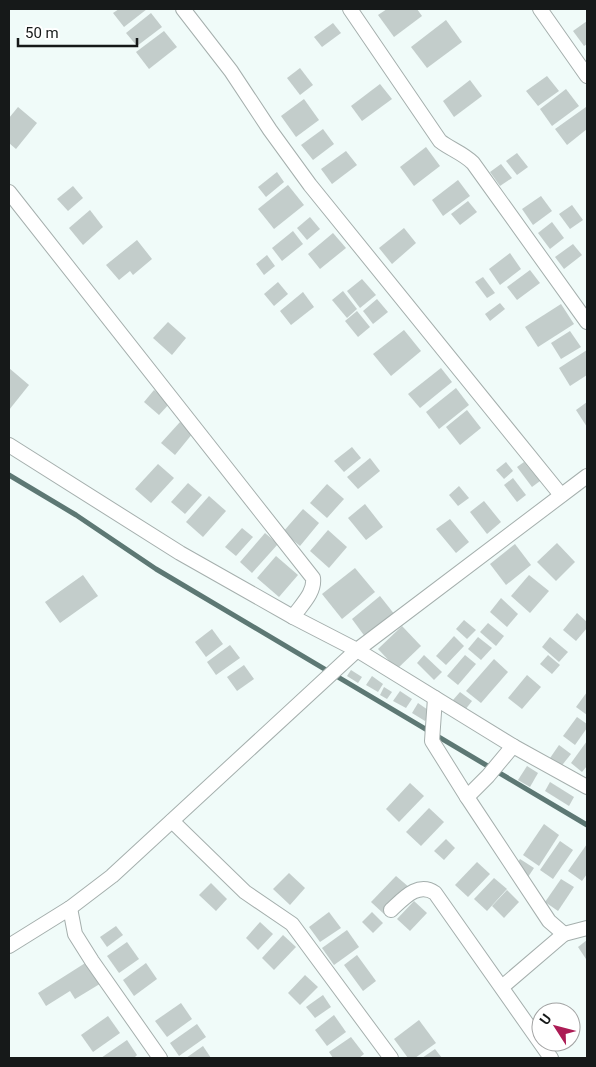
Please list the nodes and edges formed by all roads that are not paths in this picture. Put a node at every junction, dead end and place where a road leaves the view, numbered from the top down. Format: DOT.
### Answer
graph roads {
  1 [pos="183,9"];
  2 [pos="350,9"];
  3 [pos="540,9"];
  4 [pos="587,76"];
  5 [pos="9,192"];
  6 [pos="587,322"];
  7 [pos="9,445"];
  8 [pos="587,476"];
  9 [pos="562,495"];
  10 [pos="293,617"];
  11 [pos="357,650"];
  12 [pos="435,698"];
  13 [pos="513,746"];
  14 [pos="586,785"];
  15 [pos="466,797"];
  16 [pos="172,821"];
  17 [pos="70,908"];
  18 [pos="391,910"];
  19 [pos="587,928"];
  20 [pos="564,934"];
  21 [pos="9,946"];
  22 [pos="502,987"];
  23 [pos="160,1058"];
  24 [pos="390,1058"];
  25 [pos="551,1058"];
  1 -- 9 [label="street"];
  2 -- 6 [label="street"];
  3 -- 4 [label="street"];
  5 -- 10 [label="street"];
  7 -- 10 [label="street"];
  8 -- 9 [label="street"];
  9 -- 11 [label="street"];
  10 -- 11 [label="street"];
  11 -- 12 [label="street"];
  11 -- 16 [label="street"];
  12 -- 13 [label="street"];
  12 -- 15 [label="street"];
  13 -- 14 [label="street"];
  13 -- 15 [label="street"];
  15 -- 20 [label="street"];
  16 -- 17 [label="street"];
  16 -- 24 [label="street"];
  17 -- 21 [label="street"];
  17 -- 23 [label="street"];
  18 -- 22 [label="street"];
  19 -- 20 [label="street"];
  20 -- 22 [label="street"];
  22 -- 25 [label="street"];
}
